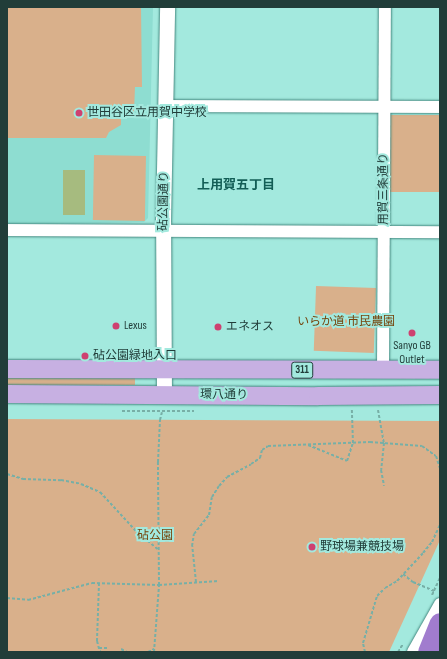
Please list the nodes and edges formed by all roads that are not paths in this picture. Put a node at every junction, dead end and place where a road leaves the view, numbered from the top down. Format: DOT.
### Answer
graph roads {
  1 [pos="167,7"];
  2 [pos="385,7"];
  3 [pos="166,106"];
  4 [pos="385,107"];
  5 [pos="440,107"];
  6 [pos="7,230"];
  7 [pos="164,231"];
  8 [pos="384,231"];
  9 [pos="440,232"];
  10 [pos="7,368"];
  11 [pos="164,369"];
  12 [pos="440,370"];
  13 [pos="383,371"];
  14 [pos="7,394"];
  15 [pos="440,395"];
  16 [pos="163,403"];
  17 [pos="440,604"];
  18 [pos="440,623"];
  19 [pos="413,652"];
  20 [pos="428,652"];
  1 -- 3 [label="street, 砧公園通り"];
  2 -- 4 [label="street, 用賀三条通り"];
  3 -- 4 [label="street"];
  3 -- 7 [label="street, 砧公園通り"];
  4 -- 5 [label="street"];
  4 -- 8 [label="street, 用賀三条通り"];
  6 -- 7 [label="street"];
  7 -- 8 [label="street"];
  7 -- 11 [label="street, 砧公園通り"];
  8 -- 9 [label="street"];
  8 -- 13 [label="street, 用賀三条通り"];
  10 -- 11 [label="main road, 311"];
  11 -- 13 [label="main road, 311"];
  11 -- 16 [label="street, 砧公園通り"];
  12 -- 13 [label="main road, 311"];
  14 -- 16 [label="main road, 環八通り / 311"];
  15 -- 16 [label="main road, 環八通り / 311"];
  17 -- 19 [label="street"];
  18 -- 20 [label="highway"];
}
